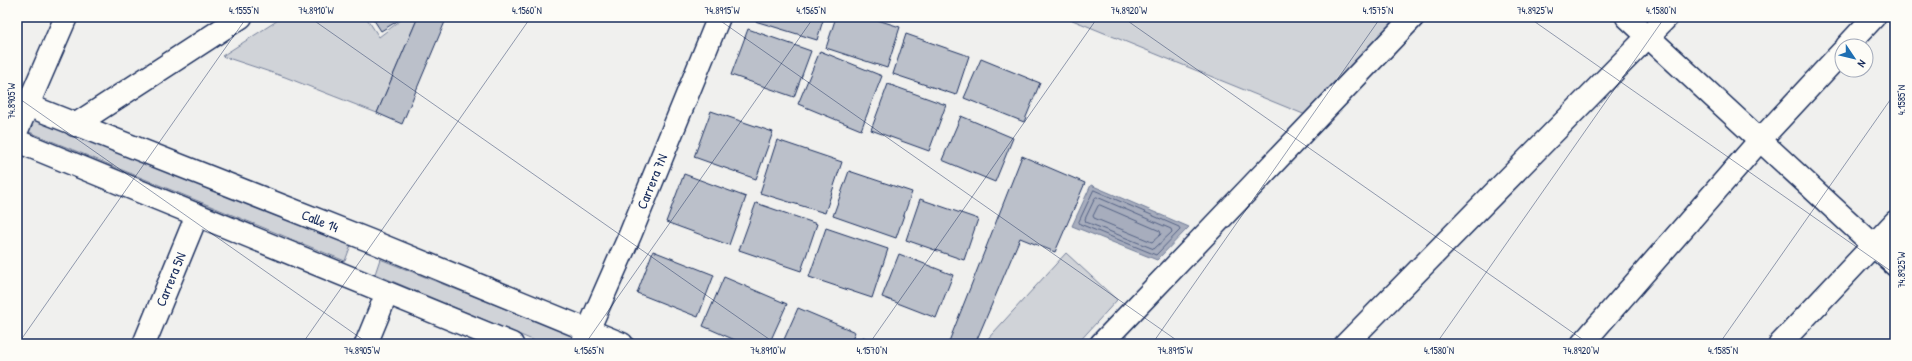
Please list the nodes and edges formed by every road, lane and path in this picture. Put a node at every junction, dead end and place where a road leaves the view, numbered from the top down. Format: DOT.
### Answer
graph roads {
  1 [pos="66,17"];
  2 [pos="720,17"];
  3 [pos="1413,17"];
  4 [pos="1627,17"];
  5 [pos="1667,17"];
  6 [pos="1874,17"];
  7 [pos="238,18"];
  8 [pos="1649,38"];
  9 [pos="1854,38"];
  10 [pos="1834,60"];
  11 [pos="22,103"];
  12 [pos="75,124"];
  13 [pos="17,130"];
  14 [pos="1760,139"];
  15 [pos="17,141"];
  16 [pos="197,215"];
  17 [pos="1895,222"];
  18 [pos="1873,246"];
  19 [pos="1895,265"];
  20 [pos="387,293"];
  21 [pos="585,337"];
  22 [pos="144,344"];
  23 [pos="366,344"];
  24 [pos="512,344"];
  25 [pos="622,344"];
  26 [pos="1101,344"];
  27 [pos="1346,344"];
  28 [pos="1582,344"];
  29 [pos="1780,344"];
  1 -- 11 [label="street"];
  2 -- 21 [label="street, Carrera 7N"];
  3 -- 26 [label="street"];
  4 -- 8 [label="street"];
  5 -- 8 [label="street"];
  6 -- 9 [label="street"];
  7 -- 12 [label="street"];
  8 -- 14 [label="street"];
  8 -- 27 [label="street"];
  10 -- 14 [label="street"];
  11 -- 12 [label="street, Calle 14"];
  11 -- 13 [label="street"];
  12 -- 21 [label="street, Calle 14"];
  14 -- 18 [label="street"];
  14 -- 28 [label="street"];
  15 -- 16 [label="street"];
  16 -- 20 [label="street"];
  16 -- 22 [label="street, Carrera 5N"];
  17 -- 18 [label="street"];
  18 -- 19 [label="street"];
  18 -- 29 [label="street"];
  20 -- 23 [label="street"];
  20 -- 24 [label="street"];
  21 -- 25 [label="street, Calle 14"];
}
